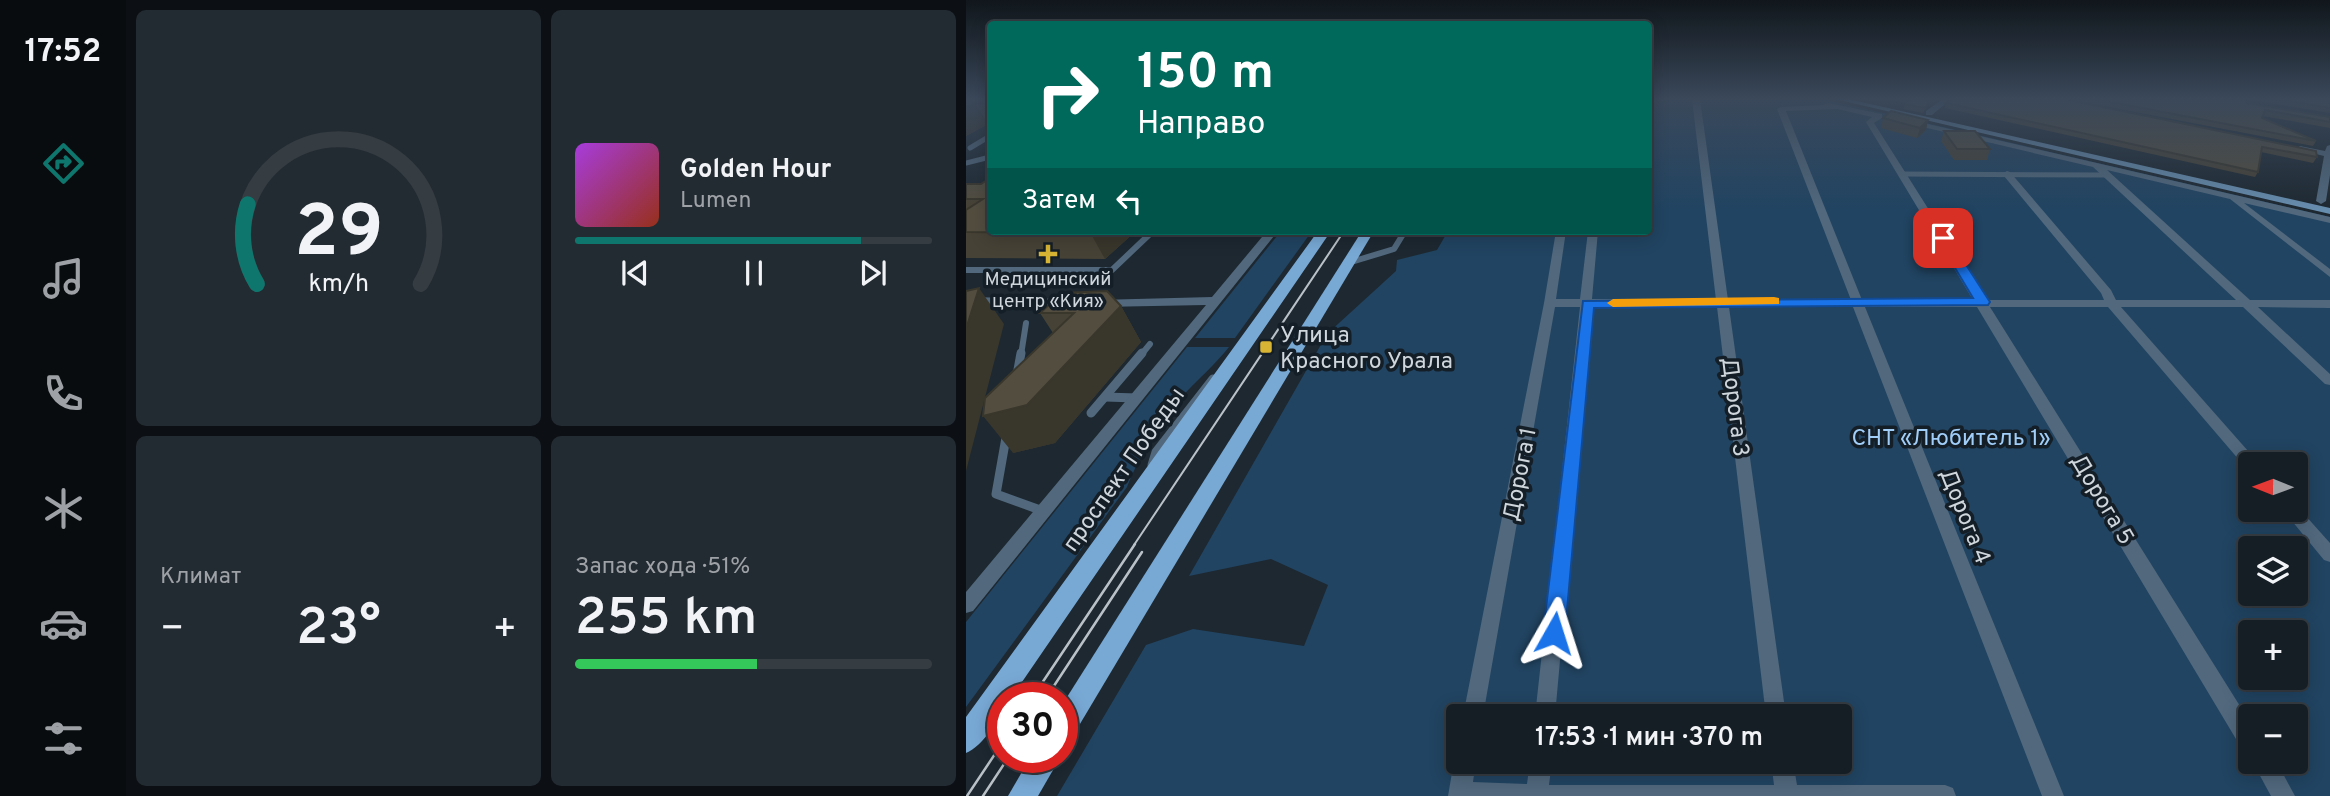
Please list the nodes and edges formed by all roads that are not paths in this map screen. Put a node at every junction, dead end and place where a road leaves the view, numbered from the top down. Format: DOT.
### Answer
graph roads {
  1 [pos="1701,136"];
  2 [pos="1792,136"];
  3 [pos="1879,136"];
  4 [pos="1974,136"];
  5 [pos="1989,136"];
  6 [pos="2037,136"];
  7 [pos="987,138"];
  8 [pos="2288,147"];
  9 [pos="970,148"];
  10 [pos="2330,152"];
  11 [pos="987,158"];
  12 [pos="966,163"];
  13 [pos="2096,165"];
  14 [pos="1903,174"];
  15 [pos="2007,174"];
  16 [pos="2106,175"];
  17 [pos="2230,197"];
  18 [pos="2326,198"];
  19 [pos="2330,211"];
  20 [pos="2330,220"];
  21 [pos="1149,235"];
  22 [pos="1270,235"];
  23 [pos="1322,235"];
  24 [pos="1366,235"];
  25 [pos="1403,235"];
  26 [pos="1560,235"];
  27 [pos="1593,235"];
  28 [pos="1348,263"];
  29 [pos="966,270"];
  30 [pos="2330,274"];
  31 [pos="1215,300"];
  32 [pos="1723,301"];
  33 [pos="1856,302"];
  34 [pos="1983,302"];
  35 [pos="1550,303"];
  36 [pos="2111,303"];
  37 [pos="2245,303"];
  38 [pos="1588,304"];
  39 [pos="2330,304"];
  40 [pos="968,306"];
  41 [pos="1026,323"];
  42 [pos="1150,344"];
  43 [pos="2330,381"];
  44 [pos="1014,388"];
  45 [pos="1105,397"];
  46 [pos="1137,398"];
  47 [pos="1091,413"];
  48 [pos="1007,428"];
  49 [pos="2241,452"];
  50 [pos="1043,511"];
  51 [pos="2301,522"];
  52 [pos="2330,555"];
  53 [pos="966,605"];
  54 [pos="1078,704"];
  55 [pos="1476,704"];
  56 [pos="1546,704"];
  57 [pos="1774,704"];
  58 [pos="2238,721"];
  59 [pos="966,740"];
  60 [pos="1037,773"];
  61 [pos="1463,774"];
  62 [pos="1539,774"];
  63 [pos="1784,774"];
  64 [pos="2271,774"];
  65 [pos="1459,795"];
  66 [pos="1787,795"];
  67 [pos="1022,796"];
  68 [pos="1536,796"];
  69 [pos="1546,796"];
  70 [pos="1945,796"];
  71 [pos="2053,796"];
  72 [pos="2284,796"];
  1 -- 32 [label="street, Дорога 3"];
  2 -- 33 [label="street, Дорога 4"];
  3 -- 14 [label="street, Дорога 5"];
  4 -- 13 [label="street"];
  5 -- 19 [label="main road"];
  6 -- 18 [label="main road"];
  7 -- 9 [label="lane"];
  8 -- 10 [label="street"];
  10 -- 18 [label="street"];
  11 -- 12 [label="lane"];
  13 -- 16 [label="street"];
  13 -- 17 [label="street"];
  14 -- 15 [label="lane"];
  14 -- 34 [label="street, Дорога 5"];
  15 -- 16 [label="lane"];
  15 -- 36 [label="street"];
  16 -- 37 [label="street"];
  17 -- 20 [label="street"];
  17 -- 30 [label="street"];
  21 -- 29 [label="lane"];
  22 -- 31 [label="street"];
  23 -- 59 [label="main road, проспект Победы"];
  24 -- 28 [label="main road"];
  25 -- 28 [label="lane"];
  26 -- 35 [label="street, Дорога 1"];
  27 -- 38 [label="street"];
  28 -- 54 [label="main road"];
  31 -- 40 [label="street"];
  31 -- 46 [label="street"];
  32 -- 33 [label="street"];
  32 -- 38 [label="street"];
  32 -- 57 [label="street, Дорога 3"];
  33 -- 34 [label="street"];
  33 -- 71 [label="street, Дорога 4"];
  34 -- 36 [label="street"];
  34 -- 58 [label="street, Дорога 5"];
  35 -- 38 [label="street"];
  35 -- 55 [label="street, Дорога 1"];
  36 -- 37 [label="street"];
  36 -- 49 [label="street"];
  37 -- 39 [label="street"];
  37 -- 43 [label="street"];
  38 -- 56 [label="street"];
  41 -- 44 [label="lane"];
  42 -- 45 [label="lane"];
  45 -- 46 [label="lane"];
  45 -- 47 [label="lane"];
  46 -- 50 [label="street"];
  48 -- 50 [label="lane"];
  50 -- 53 [label="street"];
  51 -- 52 [label="street"];
  60 -- 67 [label="main road"];
  61 -- 65 [label="street"];
  62 -- 68 [label="street"];
  63 -- 66 [label="street"];
  64 -- 72 [label="street"];
  65 -- 68 [label="street"];
  66 -- 69 [label="street"];
  66 -- 70 [label="street"];
}
